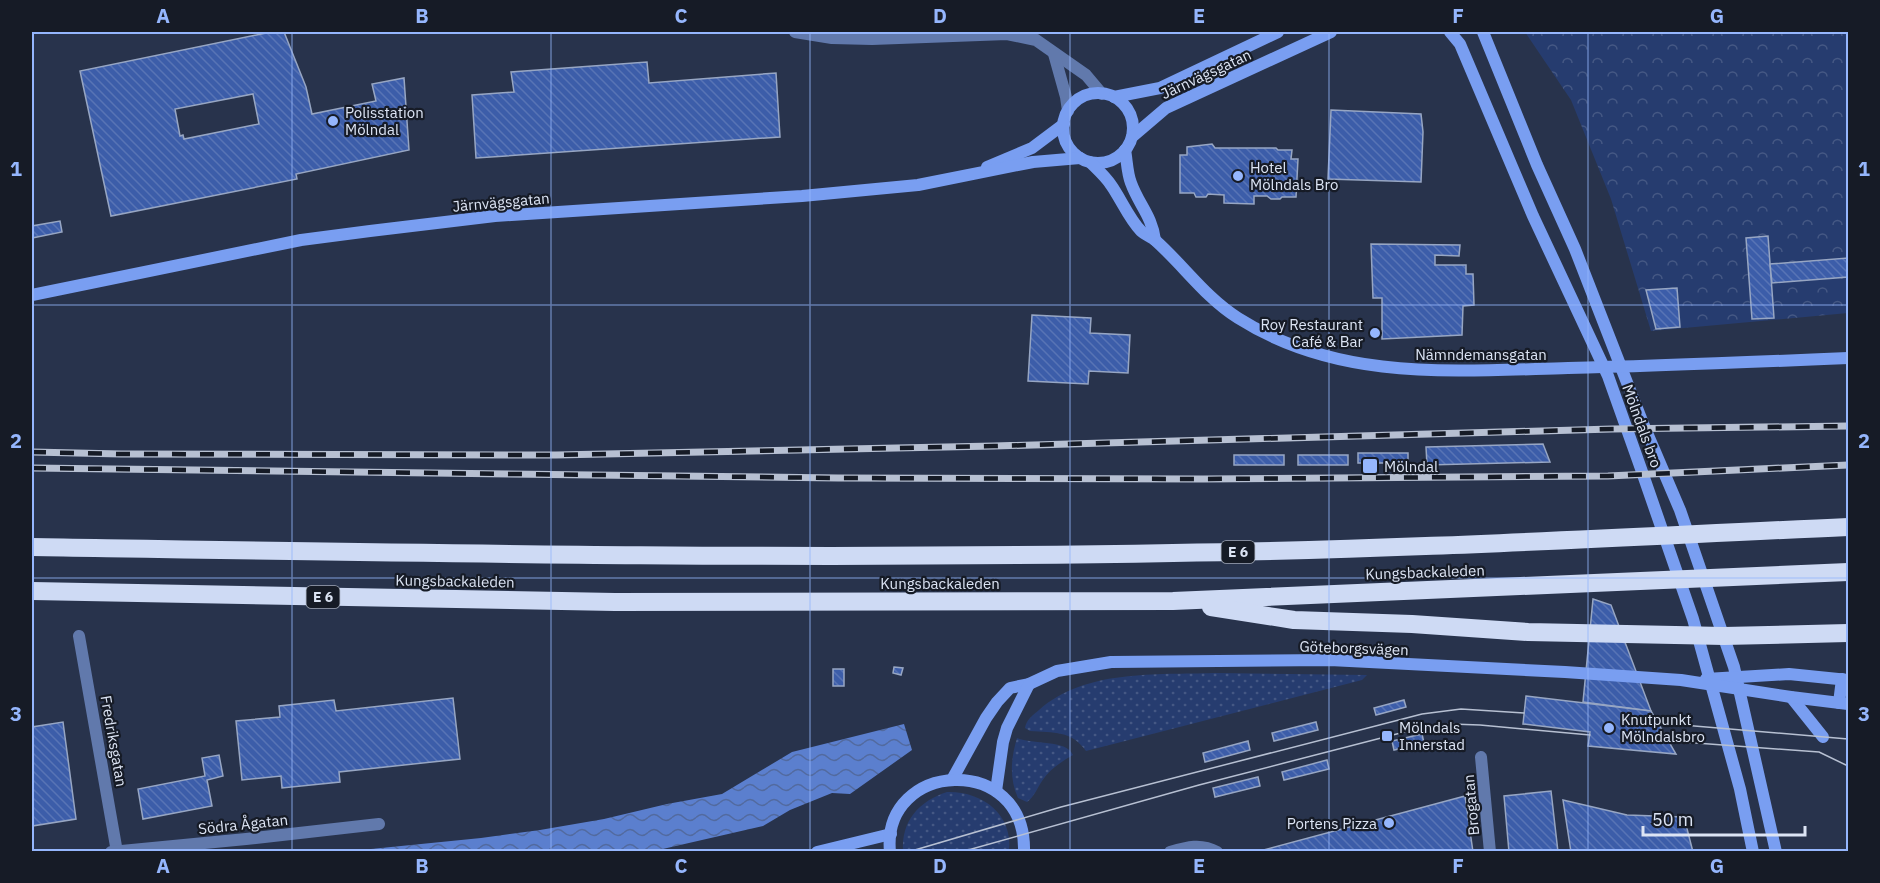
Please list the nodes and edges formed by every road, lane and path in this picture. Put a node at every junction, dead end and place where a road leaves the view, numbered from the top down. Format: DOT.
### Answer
graph roads {
  1 [pos="795,32"];
  2 [pos="1278,32"];
  3 [pos="1331,32"];
  4 [pos="1449,32"];
  5 [pos="1483,32"];
  6 [pos="1054,54"];
  7 [pos="1108,96"];
  8 [pos="1068,111"];
  9 [pos="1064,124"];
  10 [pos="1132,137"];
  11 [pos="1125,150"];
  12 [pos="1085,160"];
  13 [pos="976,172"];
  14 [pos="1155,240"];
  15 [pos="32,295"];
  16 [pos="1848,358"];
  17 [pos="1848,527"];
  18 [pos="32,547"];
  19 [pos="1848,572"];
  20 [pos="32,591"];
  21 [pos="1173,601"];
  22 [pos="1848,633"];
  23 [pos="79,636"];
  24 [pos="1845,679"];
  25 [pos="1681,680"];
  26 [pos="1029,684"];
  27 [pos="1791,697"];
  28 [pos="1844,703"];
  29 [pos="1823,736"];
  30 [pos="1482,757"];
  31 [pos="952,778"];
  32 [pos="996,791"];
  33 [pos="379,824"];
  34 [pos="891,834"];
  35 [pos="117,851"];
  36 [pos="111,852"];
  37 [pos="817,852"];
  38 [pos="890,852"];
  39 [pos="1023,852"];
  40 [pos="1170,852"];
  41 [pos="1217,852"];
  42 [pos="1490,852"];
  43 [pos="1753,852"];
  44 [pos="1776,852"];
  1 -- 6 [label="street"];
  2 -- 7 [label="street, Järnvägsgatan"];
  3 -- 10 [label="street, Järnvägsgatan"];
  4 -- 43 [label="street, Mölndals bro"];
  5 -- 44 [label="street, Mölndals bro"];
  6 -- 7 [label="street"];
  6 -- 8 [label="street"];
  7 -- 8 [label="street"];
  7 -- 10 [label="street"];
  8 -- 9 [label="street"];
  9 -- 12 [label="street"];
  9 -- 13 [label="street, Järnvägsgatan"];
  10 -- 11 [label="street"];
  11 -- 12 [label="street"];
  11 -- 14 [label="street, Nämndemansgatan"];
  12 -- 13 [label="street, Järnvägsgatan"];
  12 -- 14 [label="street, Nämndemansgatan"];
  13 -- 15 [label="street, Järnvägsgatan"];
  14 -- 16 [label="street, Nämndemansgatan"];
  17 -- 18 [label="highway, Kungsbackaleden / E 6"];
  19 -- 21 [label="highway, Kungsbackaleden / E 6"];
  20 -- 21 [label="highway, Kungsbackaleden / E 6"];
  21 -- 22 [label="highway"];
  23 -- 35 [label="street, Fredriksgatan"];
  24 -- 25 [label="street, Göteborgsvägen"];
  24 -- 28 [label="street, Göteborgsvägen"];
  25 -- 26 [label="street, Göteborgsvägen"];
  25 -- 27 [label="street, Göteborgsvägen"];
  26 -- 31 [label="street, Göteborgsvägen"];
  26 -- 32 [label="street"];
  27 -- 28 [label="street, Göteborgsvägen"];
  27 -- 29 [label="street"];
  30 -- 42 [label="street, Brogatan"];
  31 -- 32 [label="street"];
  31 -- 34 [label="street"];
  32 -- 39 [label="street"];
  33 -- 35 [label="street, Södra Ågatan"];
  34 -- 37 [label="street"];
  34 -- 38 [label="street"];
  35 -- 36 [label="street, Södra Ågatan"];
  40 -- 41 [label="street"];
}
